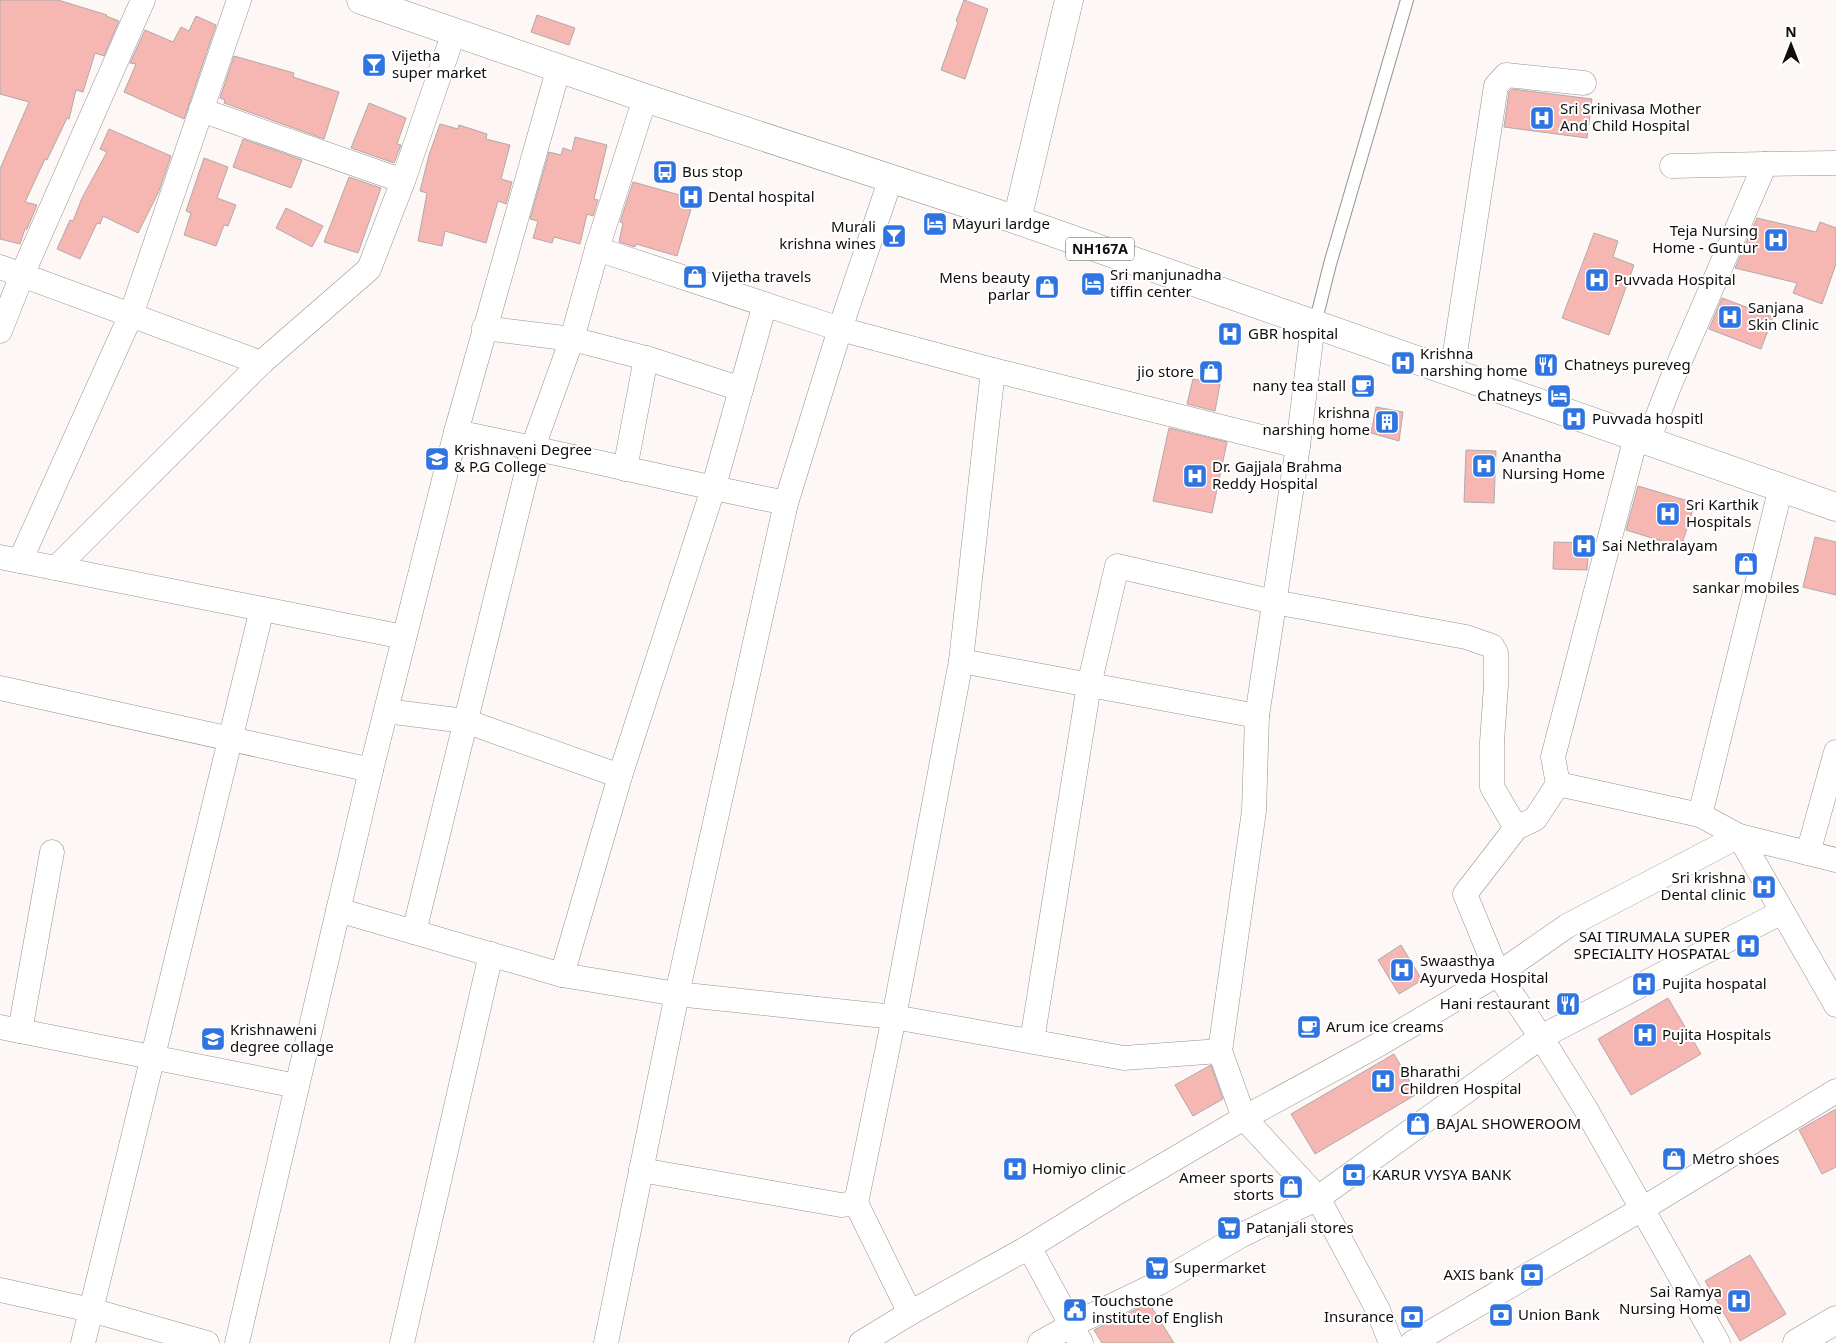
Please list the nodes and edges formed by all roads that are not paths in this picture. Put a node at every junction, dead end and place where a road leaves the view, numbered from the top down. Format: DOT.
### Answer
graph roads {
  1 [pos="143,0"];
  2 [pos="239,0"];
  3 [pos="361,0"];
  4 [pos="1069,0"];
  5 [pos="1407,0"];
  6 [pos="454,32"];
  7 [pos="559,67"];
  8 [pos="1584,83"];
  9 [pos="645,98"];
  10 [pos="201,110"];
  11 [pos="1836,163"];
  12 [pos="1765,164"];
  13 [pos="1672,166"];
  14 [pos="891,178"];
  15 [pos="403,181"];
  16 [pos="1017,220"];
  17 [pos="598,249"];
  18 [pos="0,267"];
  19 [pos="22,275"];
  20 [pos="765,304"];
  21 [pos="131,315"];
  22 [pos="1314,324"];
  23 [pos="484,328"];
  24 [pos="840,329"];
  25 [pos="0,331"];
  26 [pos="572,339"];
  27 [pos="646,358"];
  28 [pos="261,363"];
  29 [pos="993,370"];
  30 [pos="1452,372"];
  31 [pos="741,389"];
  32 [pos="456,432"];
  33 [pos="1642,439"];
  34 [pos="1298,446"];
  35 [pos="533,447"];
  36 [pos="625,469"];
  37 [pos="1781,487"];
  38 [pos="713,489"];
  39 [pos="786,503"];
  40 [pos="1836,507"];
  41 [pos="10,559"];
  42 [pos="56,568"];
  43 [pos="1274,602"];
  44 [pos="262,609"];
  45 [pos="404,637"];
  46 [pos="961,661"];
  47 [pos="1089,684"];
  48 [pos="0,688"];
  49 [pos="386,711"];
  50 [pos="1257,716"];
  51 [pos="465,721"];
  52 [pos="230,739"];
  53 [pos="1836,752"];
  54 [pos="371,770"];
  55 [pos="620,776"];
  56 [pos="1558,784"];
  57 [pos="1700,815"];
  58 [pos="1516,828"];
  59 [pos="1740,836"];
  60 [pos="52,852"];
  61 [pos="1808,853"];
  62 [pos="1836,860"];
  63 [pos="338,910"];
  64 [pos="1782,912"];
  65 [pos="414,932"];
  66 [pos="491,954"];
  67 [pos="1498,974"];
  68 [pos="562,975"];
  69 [pos="677,994"];
  70 [pos="1836,1005"];
  71 [pos="894,1018"];
  72 [pos="10,1029"];
  73 [pos="1541,1037"];
  74 [pos="1032,1041"];
  75 [pos="1220,1051"];
  76 [pos="152,1058"];
  77 [pos="297,1086"];
  78 [pos="1836,1091"];
  79 [pos="1244,1118"];
  80 [pos="641,1170"];
  81 [pos="1318,1198"];
  82 [pos="856,1203"];
  83 [pos="1642,1209"];
  84 [pos="1029,1247"];
  85 [pos="0,1290"];
  86 [pos="91,1310"];
  87 [pos="910,1313"];
  88 [pos="1836,1320"];
  89 [pos="1076,1334"];
  90 [pos="83,1343"];
  91 [pos="207,1343"];
  92 [pos="236,1343"];
  93 [pos="402,1343"];
  94 [pos="606,1343"];
  95 [pos="861,1343"];
  96 [pos="1040,1343"];
  97 [pos="1391,1343"];
  98 [pos="1412,1343"];
  99 [pos="1718,1343"];
  100 [pos="1798,1343"];
  1 -- 19 [label="street"];
  2 -- 10 [label="street"];
  3 -- 6 [label="main road, NH167A"];
  4 -- 16 [label="main road"];
  5 -- 22 [label="lane"];
  6 -- 7 [label="main road, NH167A"];
  6 -- 15 [label="street"];
  7 -- 9 [label="main road, NH167A"];
  7 -- 23 [label="street"];
  8 -- 30 [label="street"];
  9 -- 14 [label="main road, NH167A"];
  9 -- 17 [label="street"];
  10 -- 15 [label="street"];
  10 -- 21 [label="street"];
  11 -- 12 [label="street"];
  12 -- 13 [label="street"];
  12 -- 33 [label="street"];
  14 -- 16 [label="main road, NH167A"];
  14 -- 24 [label="street"];
  15 -- 28 [label="street"];
  16 -- 22 [label="main road, NH167A"];
  17 -- 20 [label="street"];
  17 -- 26 [label="street"];
  18 -- 19 [label="street"];
  19 -- 21 [label="street"];
  19 -- 25 [label="street"];
  20 -- 24 [label="street"];
  20 -- 31 [label="street"];
  21 -- 28 [label="street"];
  21 -- 41 [label="street"];
  22 -- 30 [label="main road, NH167A"];
  22 -- 34 [label="street"];
  23 -- 26 [label="street"];
  23 -- 32 [label="street"];
  24 -- 29 [label="street"];
  24 -- 39 [label="street"];
  26 -- 27 [label="street"];
  26 -- 35 [label="street"];
  27 -- 31 [label="street"];
  27 -- 36 [label="street"];
  28 -- 42 [label="street"];
  29 -- 34 [label="street"];
  29 -- 46 [label="street"];
  30 -- 33 [label="main road, NH167A"];
  31 -- 38 [label="street"];
  32 -- 35 [label="street"];
  32 -- 45 [label="street"];
  33 -- 37 [label="main road, NH167A"];
  33 -- 56 [label="street"];
  34 -- 43 [label="street"];
  35 -- 36 [label="street"];
  35 -- 51 [label="street"];
  36 -- 38 [label="street"];
  37 -- 40 [label="main road, NH167A"];
  37 -- 57 [label="street"];
  38 -- 39 [label="street"];
  38 -- 55 [label="street"];
  39 -- 69 [label="street"];
  41 -- 42 [label="street"];
  42 -- 44 [label="street"];
  43 -- 47 [label="street"];
  43 -- 50 [label="street"];
  43 -- 58 [label="street"];
  44 -- 45 [label="street"];
  44 -- 52 [label="street"];
  45 -- 49 [label="street"];
  46 -- 47 [label="street"];
  46 -- 71 [label="street"];
  47 -- 50 [label="street"];
  47 -- 74 [label="street"];
  48 -- 52 [label="street"];
  49 -- 51 [label="street"];
  49 -- 54 [label="street"];
  50 -- 75 [label="street"];
  51 -- 55 [label="street"];
  51 -- 65 [label="street"];
  52 -- 54 [label="street"];
  52 -- 76 [label="street"];
  53 -- 61 [label="street"];
  54 -- 63 [label="street"];
  55 -- 68 [label="street"];
  56 -- 57 [label="street"];
  56 -- 58 [label="street"];
  57 -- 59 [label="street"];
  58 -- 67 [label="street"];
  59 -- 61 [label="street"];
  59 -- 64 [label="street"];
  59 -- 67 [label="street"];
  60 -- 72 [label="street"];
  61 -- 62 [label="street"];
  63 -- 65 [label="street"];
  63 -- 77 [label="street"];
  64 -- 70 [label="street"];
  64 -- 73 [label="street"];
  65 -- 66 [label="street"];
  66 -- 68 [label="street"];
  66 -- 93 [label="street"];
  67 -- 73 [label="street"];
  67 -- 79 [label="street"];
  68 -- 69 [label="street"];
  69 -- 71 [label="street"];
  69 -- 80 [label="street"];
  71 -- 74 [label="street"];
  71 -- 82 [label="street"];
  72 -- 76 [label="street"];
  73 -- 81 [label="street"];
  73 -- 83 [label="street"];
  74 -- 75 [label="street"];
  75 -- 79 [label="street"];
  76 -- 77 [label="street"];
  76 -- 86 [label="street"];
  77 -- 92 [label="street"];
  78 -- 83 [label="street"];
  79 -- 81 [label="street"];
  79 -- 84 [label="street"];
  80 -- 82 [label="street"];
  80 -- 94 [label="street"];
  81 -- 89 [label="street"];
  81 -- 97 [label="street"];
  82 -- 87 [label="street"];
  83 -- 98 [label="street"];
  83 -- 99 [label="street"];
  84 -- 87 [label="street"];
  84 -- 89 [label="street"];
  85 -- 86 [label="street"];
  86 -- 90 [label="street"];
  86 -- 91 [label="street"];
  87 -- 95 [label="street"];
  88 -- 100 [label="main road"];
  89 -- 96 [label="street"];
}
